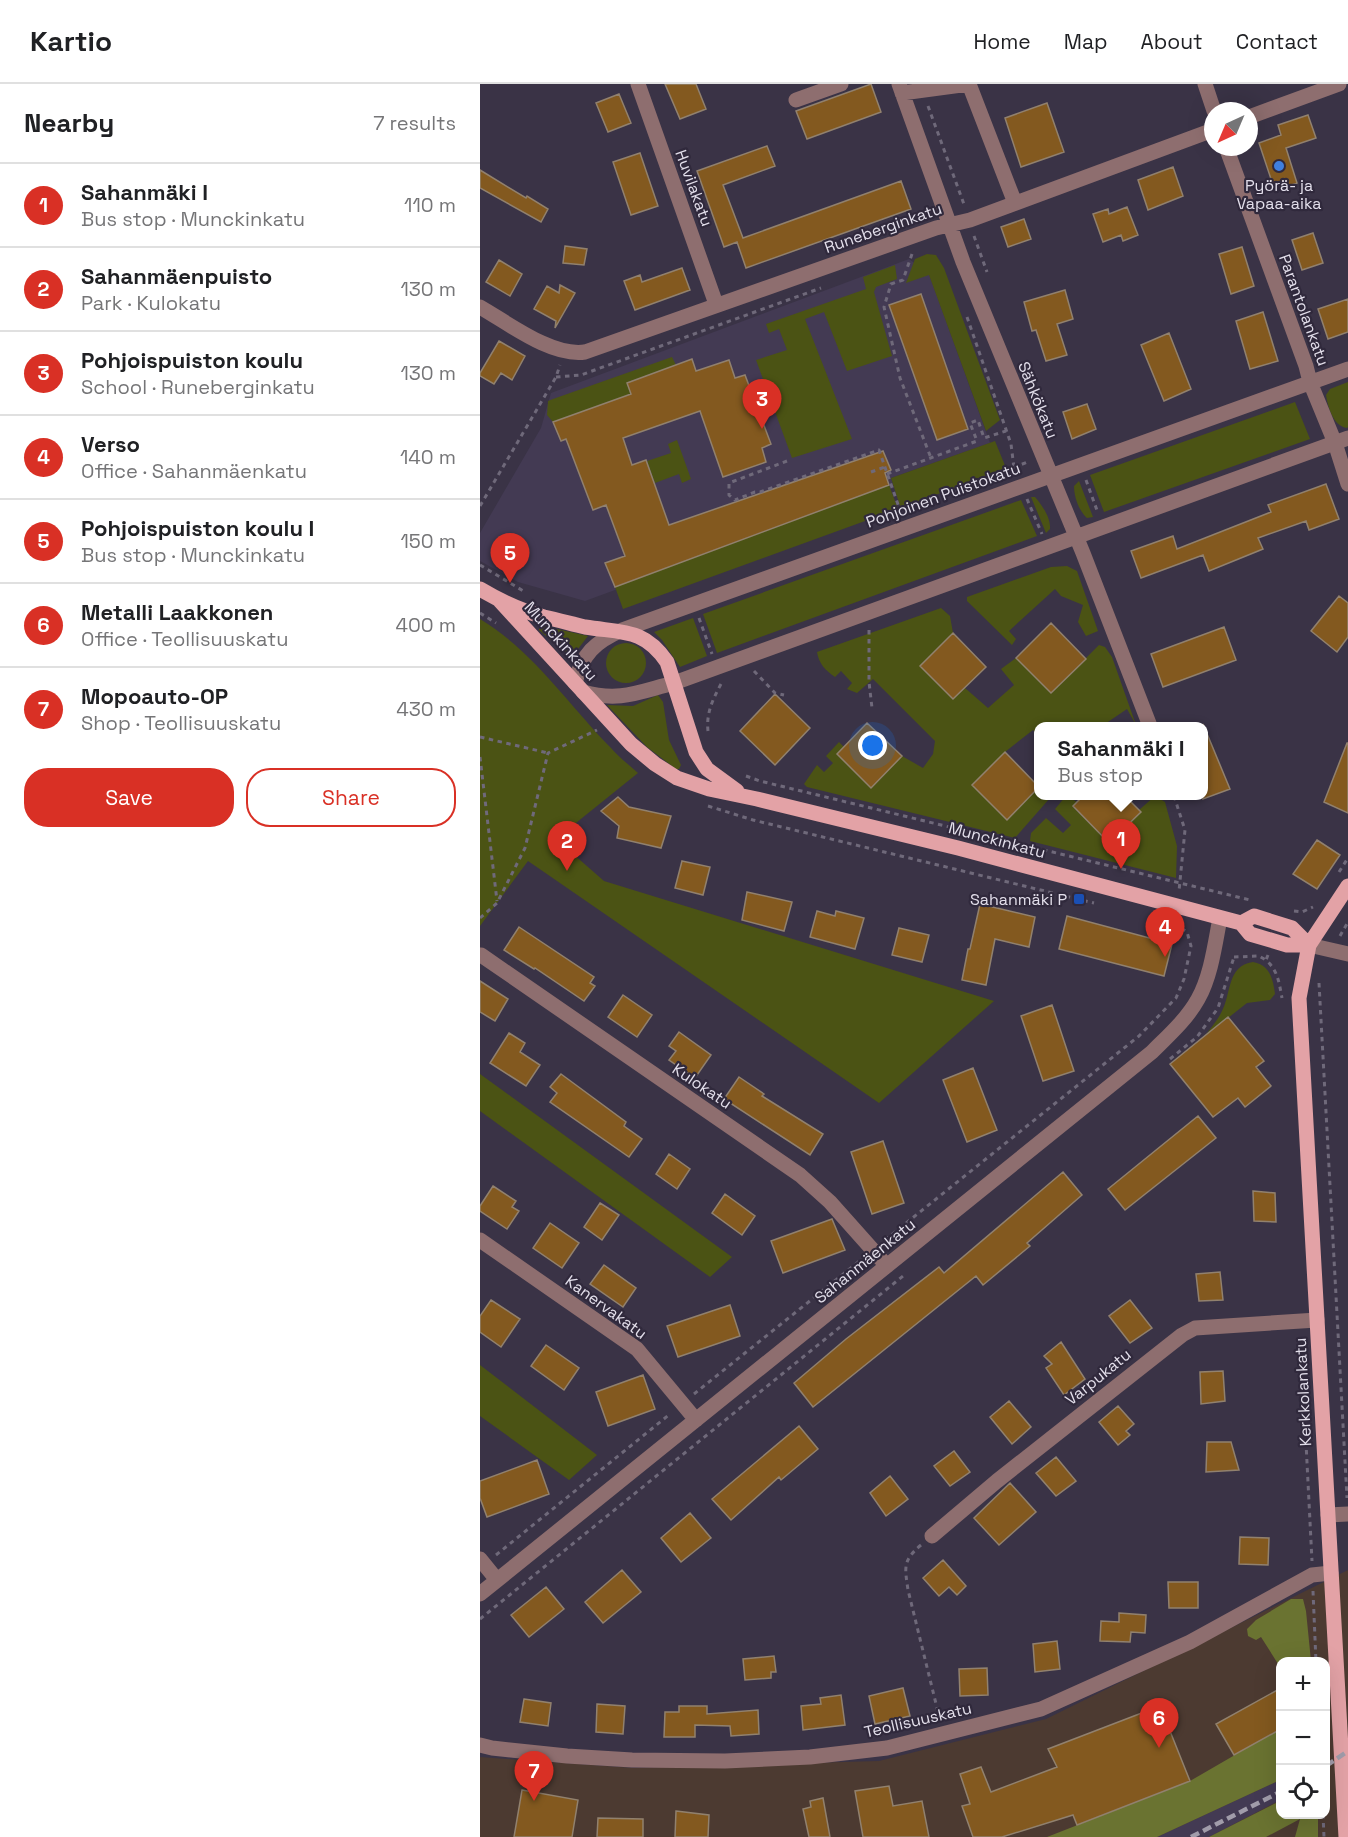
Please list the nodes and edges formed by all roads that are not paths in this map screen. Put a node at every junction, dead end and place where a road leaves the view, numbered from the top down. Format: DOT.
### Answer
graph roads {
  1 [pos="638,84"];
  2 [pos="841,84"];
  3 [pos="969,84"];
  4 [pos="1204,84"];
  5 [pos="1339,84"];
  6 [pos="900,88"];
  7 [pos="796,100"];
  8 [pos="1211,102"];
  9 [pos="1258,114"];
  10 [pos="1204,133"];
  11 [pos="1229,156"];
  12 [pos="1015,203"];
  13 [pos="949,224"];
  14 [pos="716,304"];
  15 [pos="480,307"];
  16 [pos="1348,369"];
  17 [pos="1310,382"];
  18 [pos="1341,441"];
  19 [pos="1051,475"];
  20 [pos="1348,484"];
  21 [pos="1076,537"];
  22 [pos="480,589"];
  23 [pos="500,601"];
  24 [pos="622,630"];
  25 [pos="674,683"];
  26 [pos="579,688"];
  27 [pos="1148,722"];
  28 [pos="744,796"];
  29 [pos="1348,886"];
  30 [pos="1220,918"];
  31 [pos="1241,923"];
  32 [pos="1309,945"];
  33 [pos="1348,954"];
  34 [pos="481,955"];
  35 [pos="480,1240"];
  36 [pos="887,1266"];
  37 [pos="1317,1320"];
  38 [pos="696,1420"];
  39 [pos="1348,1514"];
  40 [pos="1328,1515"];
  41 [pos="932,1536"];
  42 [pos="482,1562"];
  43 [pos="1331,1573"];
  44 [pos="497,1580"];
  45 [pos="480,1594"];
  46 [pos="480,1745"];
  47 [pos="1346,1837"];
  1 -- 14 [label="street, Huvilakatu"];
  2 -- 7 [label="street"];
  3 -- 6 [label="street"];
  3 -- 12 [label="street"];
  4 -- 8 [label="street"];
  5 -- 9 [label="street"];
  6 -- 13 [label="street, Sähkökatu"];
  10 -- 12 [label="street, Runeberginkatu"];
  11 -- 17 [label="street, Parantolankatu"];
  12 -- 13 [label="street, Runeberginkatu"];
  13 -- 14 [label="street, Runeberginkatu"];
  13 -- 19 [label="street, Sähkökatu"];
  14 -- 15 [label="street, Runeberginkatu"];
  16 -- 17 [label="street, Pohjoinen Puistokatu"];
  17 -- 18 [label="street, Parantolankatu"];
  17 -- 19 [label="street, Pohjoinen Puistokatu"];
  18 -- 20 [label="street, Parantolankatu"];
  18 -- 21 [label="street"];
  19 -- 21 [label="street, Sähkökatu"];
  19 -- 24 [label="street, Pohjoinen Puistokatu"];
  21 -- 25 [label="street"];
  21 -- 27 [label="street, Sähkökatu"];
  22 -- 23 [label="main road, Munckinkatu"];
  23 -- 24 [label="main road, Munckinkatu"];
  23 -- 26 [label="main road, Munckinkatu"];
  24 -- 25 [label="main road, Munckinkatu"];
  24 -- 26 [label="street, Pohjoinen Puistokatu"];
  25 -- 26 [label="street"];
  25 -- 28 [label="main road, Munckinkatu"];
  26 -- 28 [label="main road, Munckinkatu"];
  28 -- 30 [label="main road, Munckinkatu"];
  29 -- 32 [label="main road"];
  30 -- 31 [label="main road, Munckinkatu"];
  30 -- 36 [label="street, Sahanmäenkatu"];
  31 -- 32 [label="main road, Munckinkatu"];
  31 -- 32 [label="main road, Munckinkatu"];
  32 -- 33 [label="street, Munckinkatu"];
  32 -- 37 [label="main road, Kerkkolankatu"];
  34 -- 36 [label="street, Kulokatu"];
  35 -- 38 [label="street, Kanervakatu"];
  36 -- 38 [label="street, Sahanmäenkatu"];
  37 -- 40 [label="main road, Kerkkolankatu"];
  37 -- 41 [label="street, Varpukatu"];
  38 -- 44 [label="street, Sahanmäenkatu"];
  39 -- 40 [label="street"];
  40 -- 43 [label="main road, Kerkkolankatu"];
  42 -- 44 [label="street"];
  43 -- 46 [label="street, Teollisuuskatu"];
  43 -- 47 [label="main road, Kerkkolankatu"];
  44 -- 45 [label="street, Sahanmäenkatu"];
}
